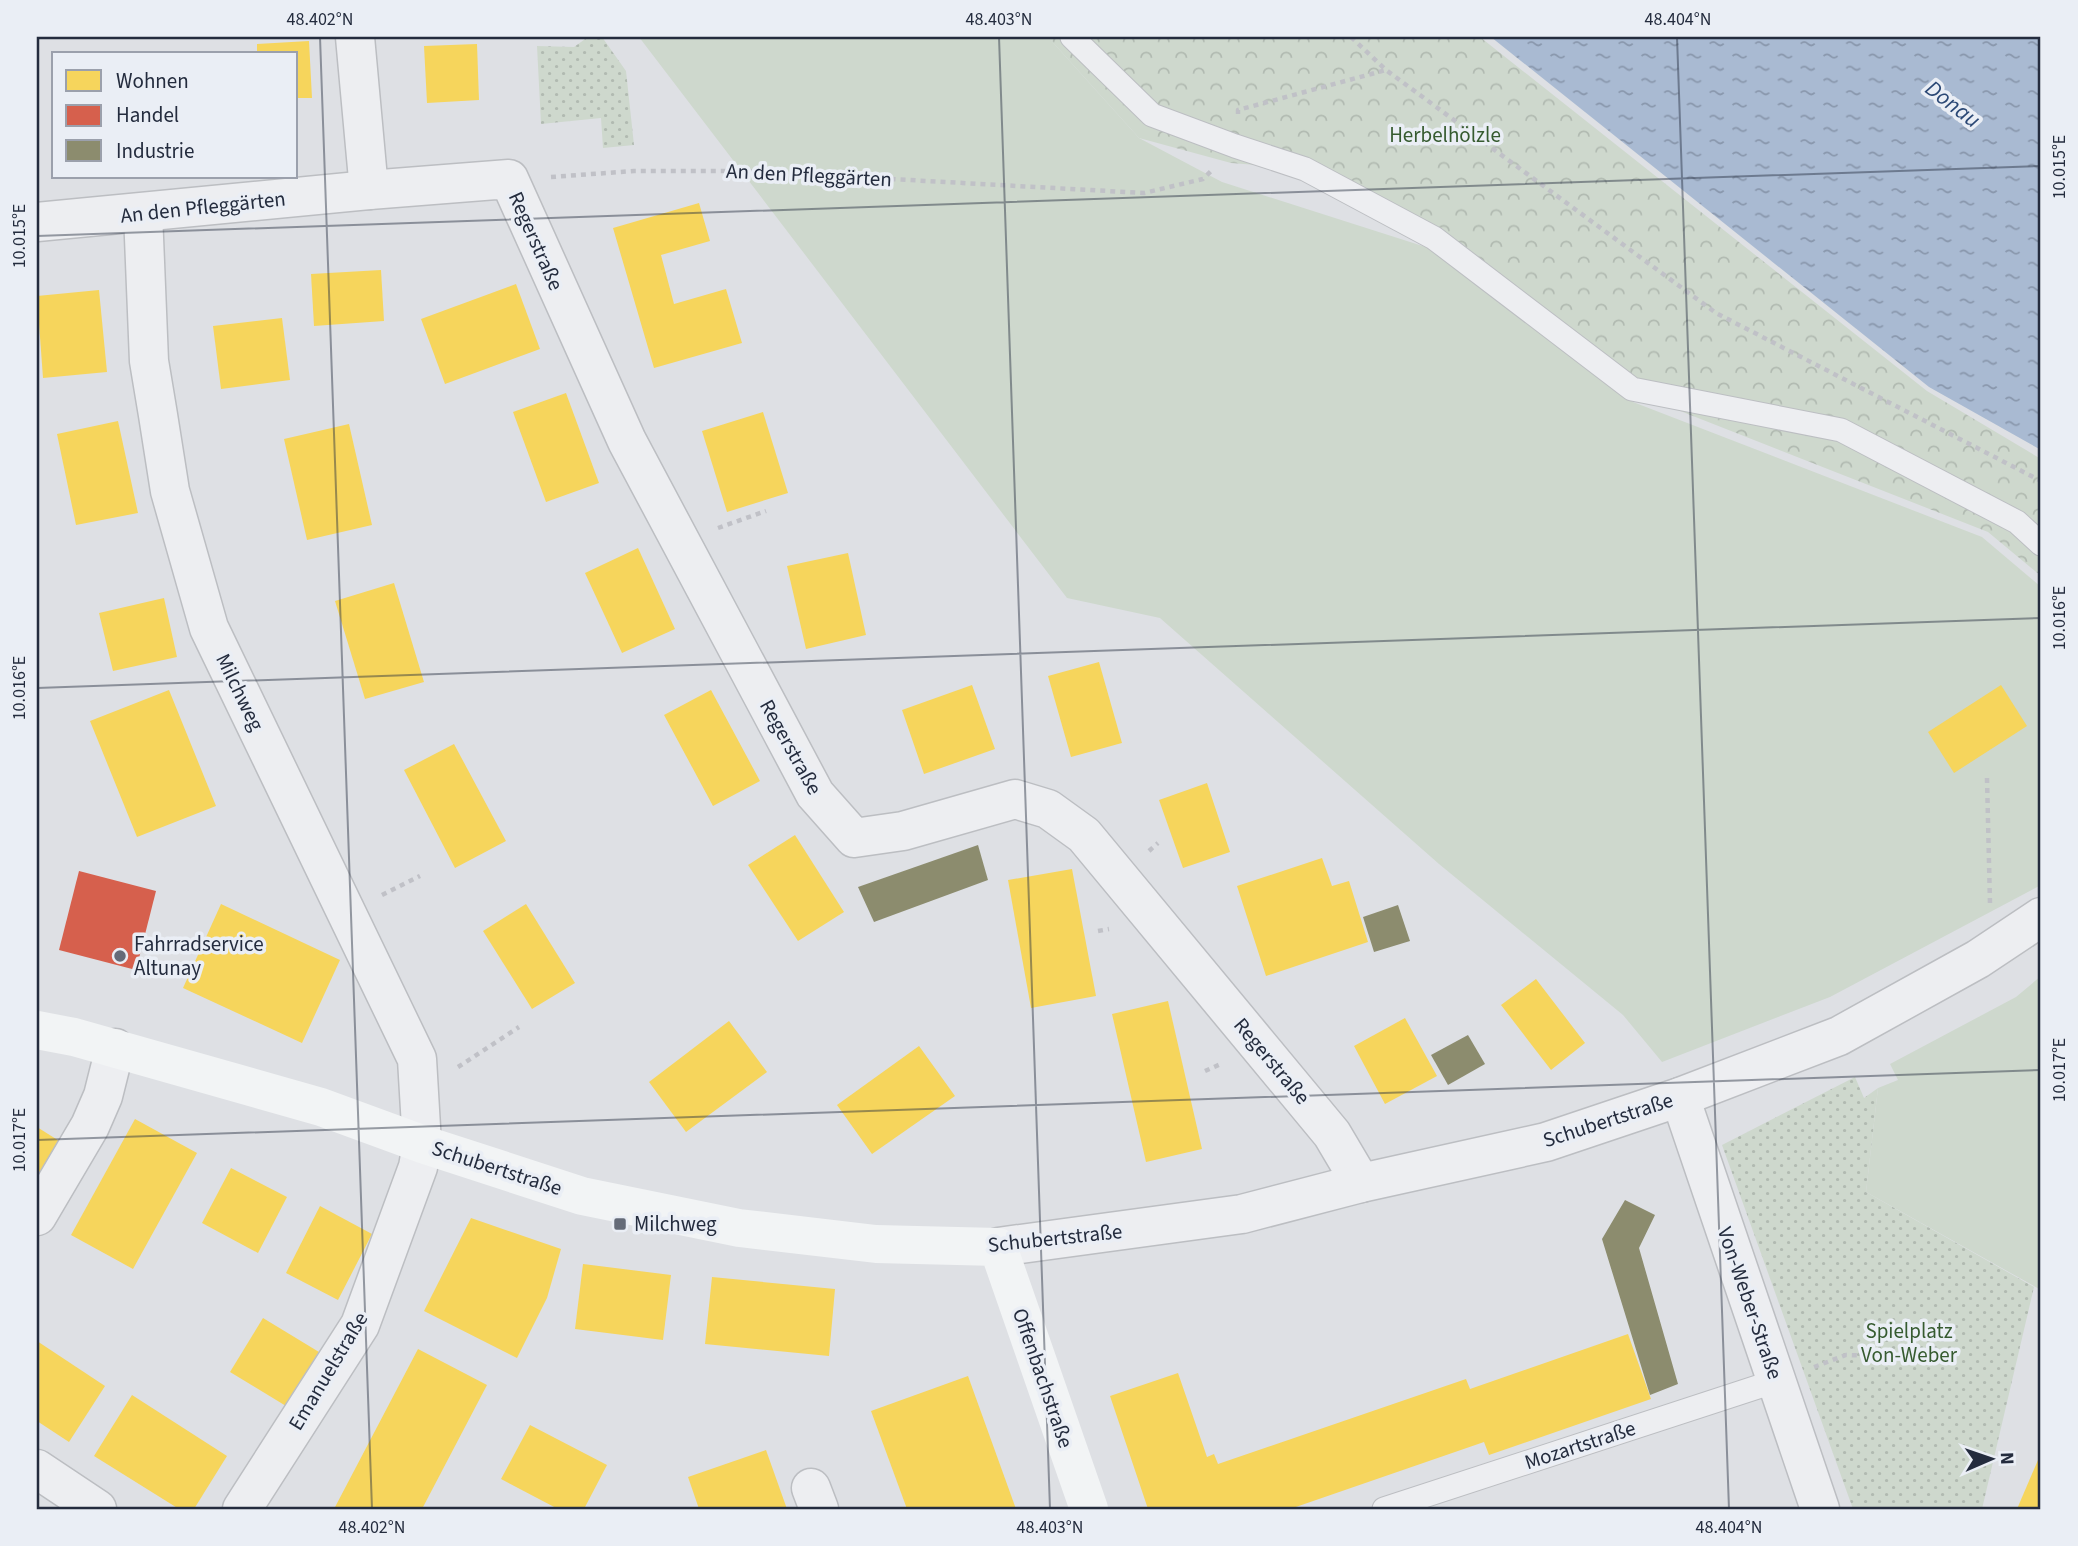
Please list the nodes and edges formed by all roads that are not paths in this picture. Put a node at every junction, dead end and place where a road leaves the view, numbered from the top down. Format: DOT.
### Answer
graph roads {
  1 [pos="355,37"];
  2 [pos="1072,37"];
  3 [pos="509,179"];
  4 [pos="369,190"];
  5 [pos="143,213"];
  6 [pos="37,222"];
  7 [pos="2041,544"];
  8 [pos="2041,917"];
  9 [pos="37,1030"];
  10 [pos="115,1048"];
  11 [pos="1680,1097"];
  12 [pos="422,1144"];
  13 [pos="1361,1183"];
  14 [pos="37,1216"];
  15 [pos="999,1247"];
  16 [pos="1776,1381"];
  17 [pos="37,1469"];
  18 [pos="97,1509"];
  19 [pos="242,1509"];
  20 [pos="1088,1509"];
  21 [pos="1384,1509"];
  22 [pos="1820,1509"];
  1 -- 4 [label="street"];
  2 -- 7 [label="lane"];
  3 -- 4 [label="street, An den Pfleggärten"];
  3 -- 13 [label="street, Regerstraße"];
  4 -- 5 [label="street, An den Pfleggärten"];
  5 -- 6 [label="street, An den Pfleggärten"];
  5 -- 12 [label="street, Milchweg"];
  8 -- 11 [label="street, Schubertstraße"];
  9 -- 10 [label="street, Schubertstraße"];
  10 -- 12 [label="street, Schubertstraße"];
  10 -- 14 [label="street"];
  11 -- 13 [label="street, Schubertstraße"];
  11 -- 16 [label="street, Von-Weber-Straße"];
  12 -- 15 [label="street, Schubertstraße"];
  12 -- 19 [label="street, Emanuelstraße"];
  13 -- 15 [label="street, Schubertstraße"];
  15 -- 20 [label="street, Offenbachstraße"];
  16 -- 21 [label="lane, Mozartstraße"];
  16 -- 22 [label="street, Von-Weber-Straße"];
  17 -- 18 [label="street"];
}
